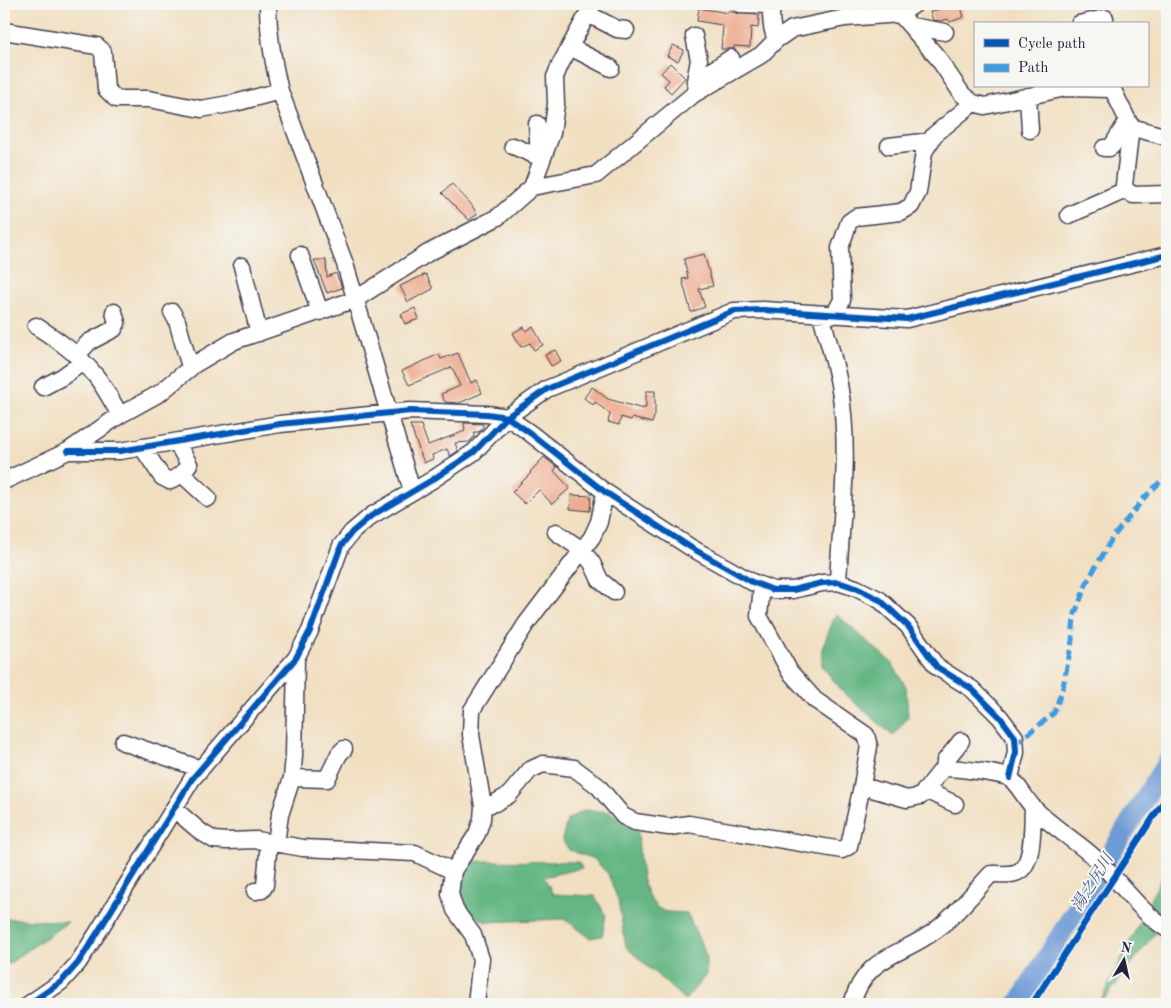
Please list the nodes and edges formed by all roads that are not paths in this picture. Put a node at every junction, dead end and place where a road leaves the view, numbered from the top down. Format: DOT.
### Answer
graph roads {
  1 [pos="268,4"];
  2 [pos="740,4"];
  3 [pos="772,4"];
  4 [pos="915,4"];
  5 [pos="590,9"];
  6 [pos="1104,15"];
  7 [pos="905,20"];
  8 [pos="1085,22"];
  9 [pos="626,30"];
  10 [pos="4,31"];
  11 [pos="945,32"];
  12 [pos="694,36"];
  13 [pos="776,40"];
  14 [pos="570,47"];
  15 [pos="731,58"];
  16 [pos="611,68"];
  17 [pos="696,86"];
  18 [pos="1111,88"];
  19 [pos="280,91"];
  20 [pos="1028,96"];
  21 [pos="973,103"];
  22 [pos="537,124"];
  23 [pos="1130,124"];
  24 [pos="1030,130"];
  25 [pos="1167,137"];
  26 [pos="930,141"];
  27 [pos="513,146"];
  28 [pos="889,146"];
  29 [pos="1104,148"];
  30 [pos="541,158"];
  31 [pos="532,187"];
  32 [pos="1126,190"];
  33 [pos="1167,194"];
  34 [pos="1069,215"];
  35 [pos="300,255"];
  36 [pos="1167,256"];
  37 [pos="242,266"];
  38 [pos="356,298"];
  39 [pos="114,312"];
  40 [pos="172,312"];
  41 [pos="320,312"];
  42 [pos="828,315"];
  43 [pos="36,326"];
  44 [pos="259,333"];
  45 [pos="80,359"];
  46 [pos="190,367"];
  47 [pos="43,387"];
  48 [pos="388,413"];
  49 [pos="120,415"];
  50 [pos="507,417"];
  51 [pos="176,442"];
  52 [pos="142,447"];
  53 [pos="68,451"];
  54 [pos="182,474"];
  55 [pos="4,481"];
  56 [pos="412,491"];
  57 [pos="605,492"];
  58 [pos="208,498"];
  59 [pos="556,532"];
  60 [pos="582,550"];
  61 [pos="838,582"];
  62 [pos="762,586"];
  63 [pos="614,592"];
  64 [pos="296,658"];
  65 [pos="123,742"];
  66 [pos="961,742"];
  67 [pos="344,749"];
  68 [pos="947,768"];
  69 [pos="201,769"];
  70 [pos="292,778"];
  71 [pos="1010,778"];
  72 [pos="862,786"];
  73 [pos="926,790"];
  74 [pos="955,804"];
  75 [pos="483,806"];
  76 [pos="1033,807"];
  77 [pos="174,809"];
  78 [pos="272,843"];
  79 [pos="453,871"];
  80 [pos="255,891"];
  81 [pos="1167,929"];
  82 [pos="28,1004"];
  83 [pos="476,1004"];
  84 [pos="852,1004"];
  1 -- 19 [label="street"];
  2 -- 3 [label="street"];
  3 -- 13 [label="street"];
  4 -- 7 [label="street"];
  5 -- 9 [label="street"];
  5 -- 14 [label="street"];
  6 -- 8 [label="street"];
  7 -- 11 [label="street"];
  7 -- 13 [label="street"];
  7 -- 21 [label="street"];
  10 -- 19 [label="street"];
  12 -- 17 [label="street"];
  13 -- 17 [label="street"];
  14 -- 16 [label="street"];
  14 -- 30 [label="street"];
  15 -- 17 [label="street"];
  17 -- 31 [label="street"];
  18 -- 20 [label="street"];
  18 -- 23 [label="street"];
  19 -- 38 [label="street"];
  20 -- 21 [label="street"];
  20 -- 24 [label="street"];
  21 -- 26 [label="street"];
  22 -- 30 [label="street"];
  23 -- 25 [label="street"];
  23 -- 29 [label="street"];
  23 -- 32 [label="street"];
  26 -- 28 [label="street"];
  26 -- 42 [label="street"];
  27 -- 30 [label="street"];
  30 -- 31 [label="street"];
  31 -- 38 [label="street"];
  32 -- 33 [label="street"];
  32 -- 34 [label="street"];
  35 -- 41 [label="street"];
  36 -- 42 [label="street"];
  37 -- 44 [label="street"];
  38 -- 41 [label="street"];
  38 -- 48 [label="street"];
  39 -- 45 [label="street"];
  40 -- 46 [label="street"];
  41 -- 44 [label="street"];
  42 -- 50 [label="street"];
  42 -- 61 [label="street"];
  43 -- 45 [label="street"];
  44 -- 46 [label="street"];
  45 -- 47 [label="street"];
  45 -- 49 [label="street"];
  46 -- 49 [label="street"];
  48 -- 50 [label="street"];
  48 -- 51 [label="street"];
  48 -- 56 [label="street"];
  49 -- 53 [label="street"];
  50 -- 56 [label="street"];
  50 -- 57 [label="street"];
  51 -- 52 [label="street"];
  51 -- 54 [label="street"];
  52 -- 53 [label="street"];
  52 -- 54 [label="street"];
  53 -- 55 [label="street"];
  54 -- 58 [label="street"];
  56 -- 64 [label="street"];
  57 -- 60 [label="street"];
  57 -- 62 [label="street"];
  59 -- 60 [label="street"];
  60 -- 63 [label="street"];
  60 -- 75 [label="street"];
  61 -- 62 [label="street"];
  61 -- 71 [label="street"];
  62 -- 72 [label="street"];
  64 -- 69 [label="street"];
  64 -- 70 [label="street"];
  65 -- 69 [label="street"];
  66 -- 68 [label="street"];
  67 -- 70 [label="street"];
  68 -- 71 [label="street"];
  68 -- 73 [label="street"];
  69 -- 77 [label="street"];
  70 -- 78 [label="street"];
  71 -- 76 [label="street"];
  72 -- 73 [label="street"];
  72 -- 75 [label="street"];
  73 -- 74 [label="street"];
  75 -- 79 [label="street"];
  76 -- 81 [label="street"];
  76 -- 84 [label="street"];
  77 -- 78 [label="street"];
  77 -- 82 [label="street"];
  78 -- 79 [label="street"];
  78 -- 80 [label="street"];
  79 -- 83 [label="street"];
}
